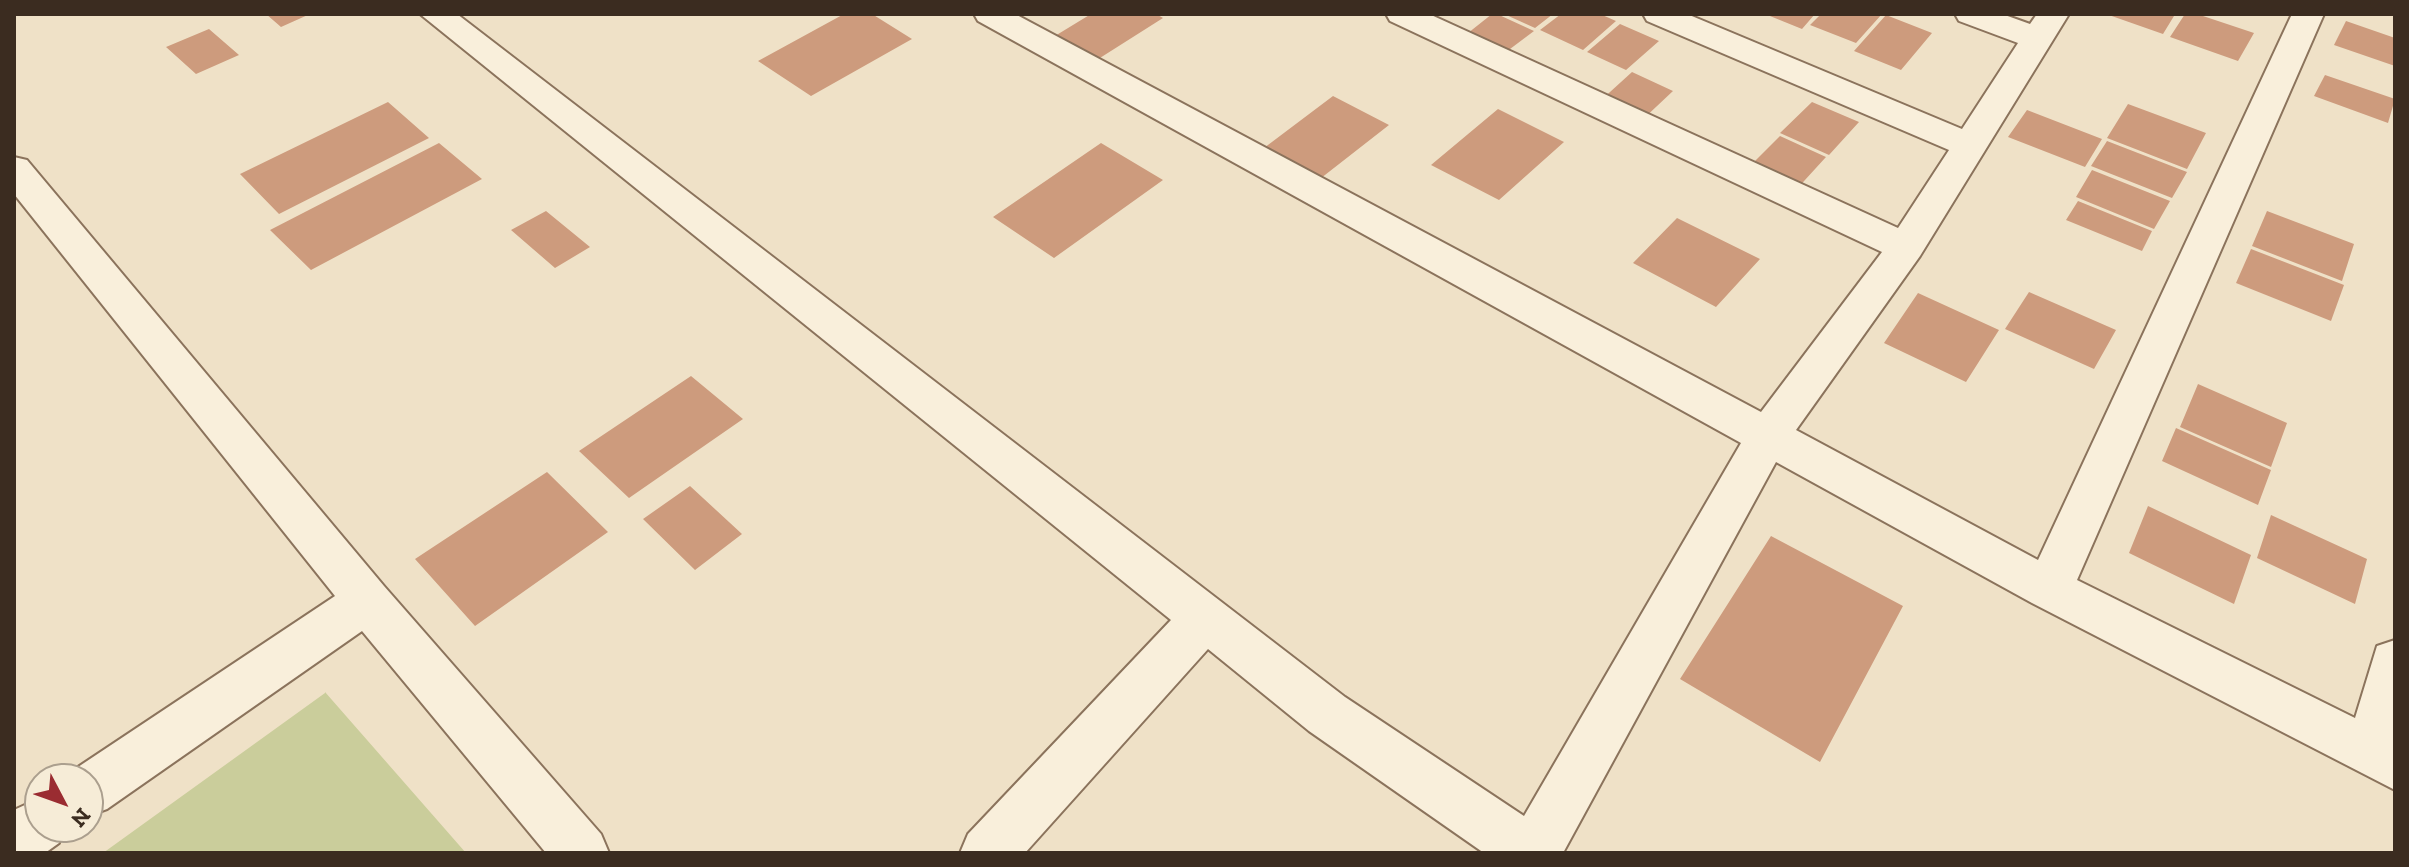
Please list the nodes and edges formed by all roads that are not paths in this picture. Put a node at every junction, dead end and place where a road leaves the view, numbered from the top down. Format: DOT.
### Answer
graph roads {
  1 [pos="436,14"];
  2 [pos="990,14"];
  3 [pos="1402,14"];
  4 [pos="1659,14"];
  5 [pos="1971,14"];
  6 [pos="2308,14"];
  7 [pos="2045,26"];
  8 [pos="1971,146"];
  9 [pos="14,169"];
  10 [pos="1906,247"];
  11 [pos="1767,437"];
  12 [pos="2049,589"];
  13 [pos="367,601"];
  14 [pos="1204,619"];
  15 [pos="2395,662"];
  16 [pos="2384,759"];
  17 [pos="104,780"];
  18 [pos="581,853"];
  19 [pos="988,853"];
  20 [pos="1532,853"];
  1 -- 14 [label="street"];
  2 -- 11 [label="street"];
  3 -- 10 [label="street"];
  4 -- 8 [label="street"];
  5 -- 7 [label="street"];
  6 -- 12 [label="street"];
  7 -- 8 [label="street"];
  8 -- 10 [label="street"];
  9 -- 13 [label="street"];
  10 -- 11 [label="street"];
  11 -- 12 [label="street"];
  11 -- 20 [label="street"];
  12 -- 16 [label="street"];
  13 -- 17 [label="street"];
  13 -- 18 [label="street"];
  14 -- 19 [label="street"];
  14 -- 20 [label="street"];
  15 -- 16 [label="street"];
}
